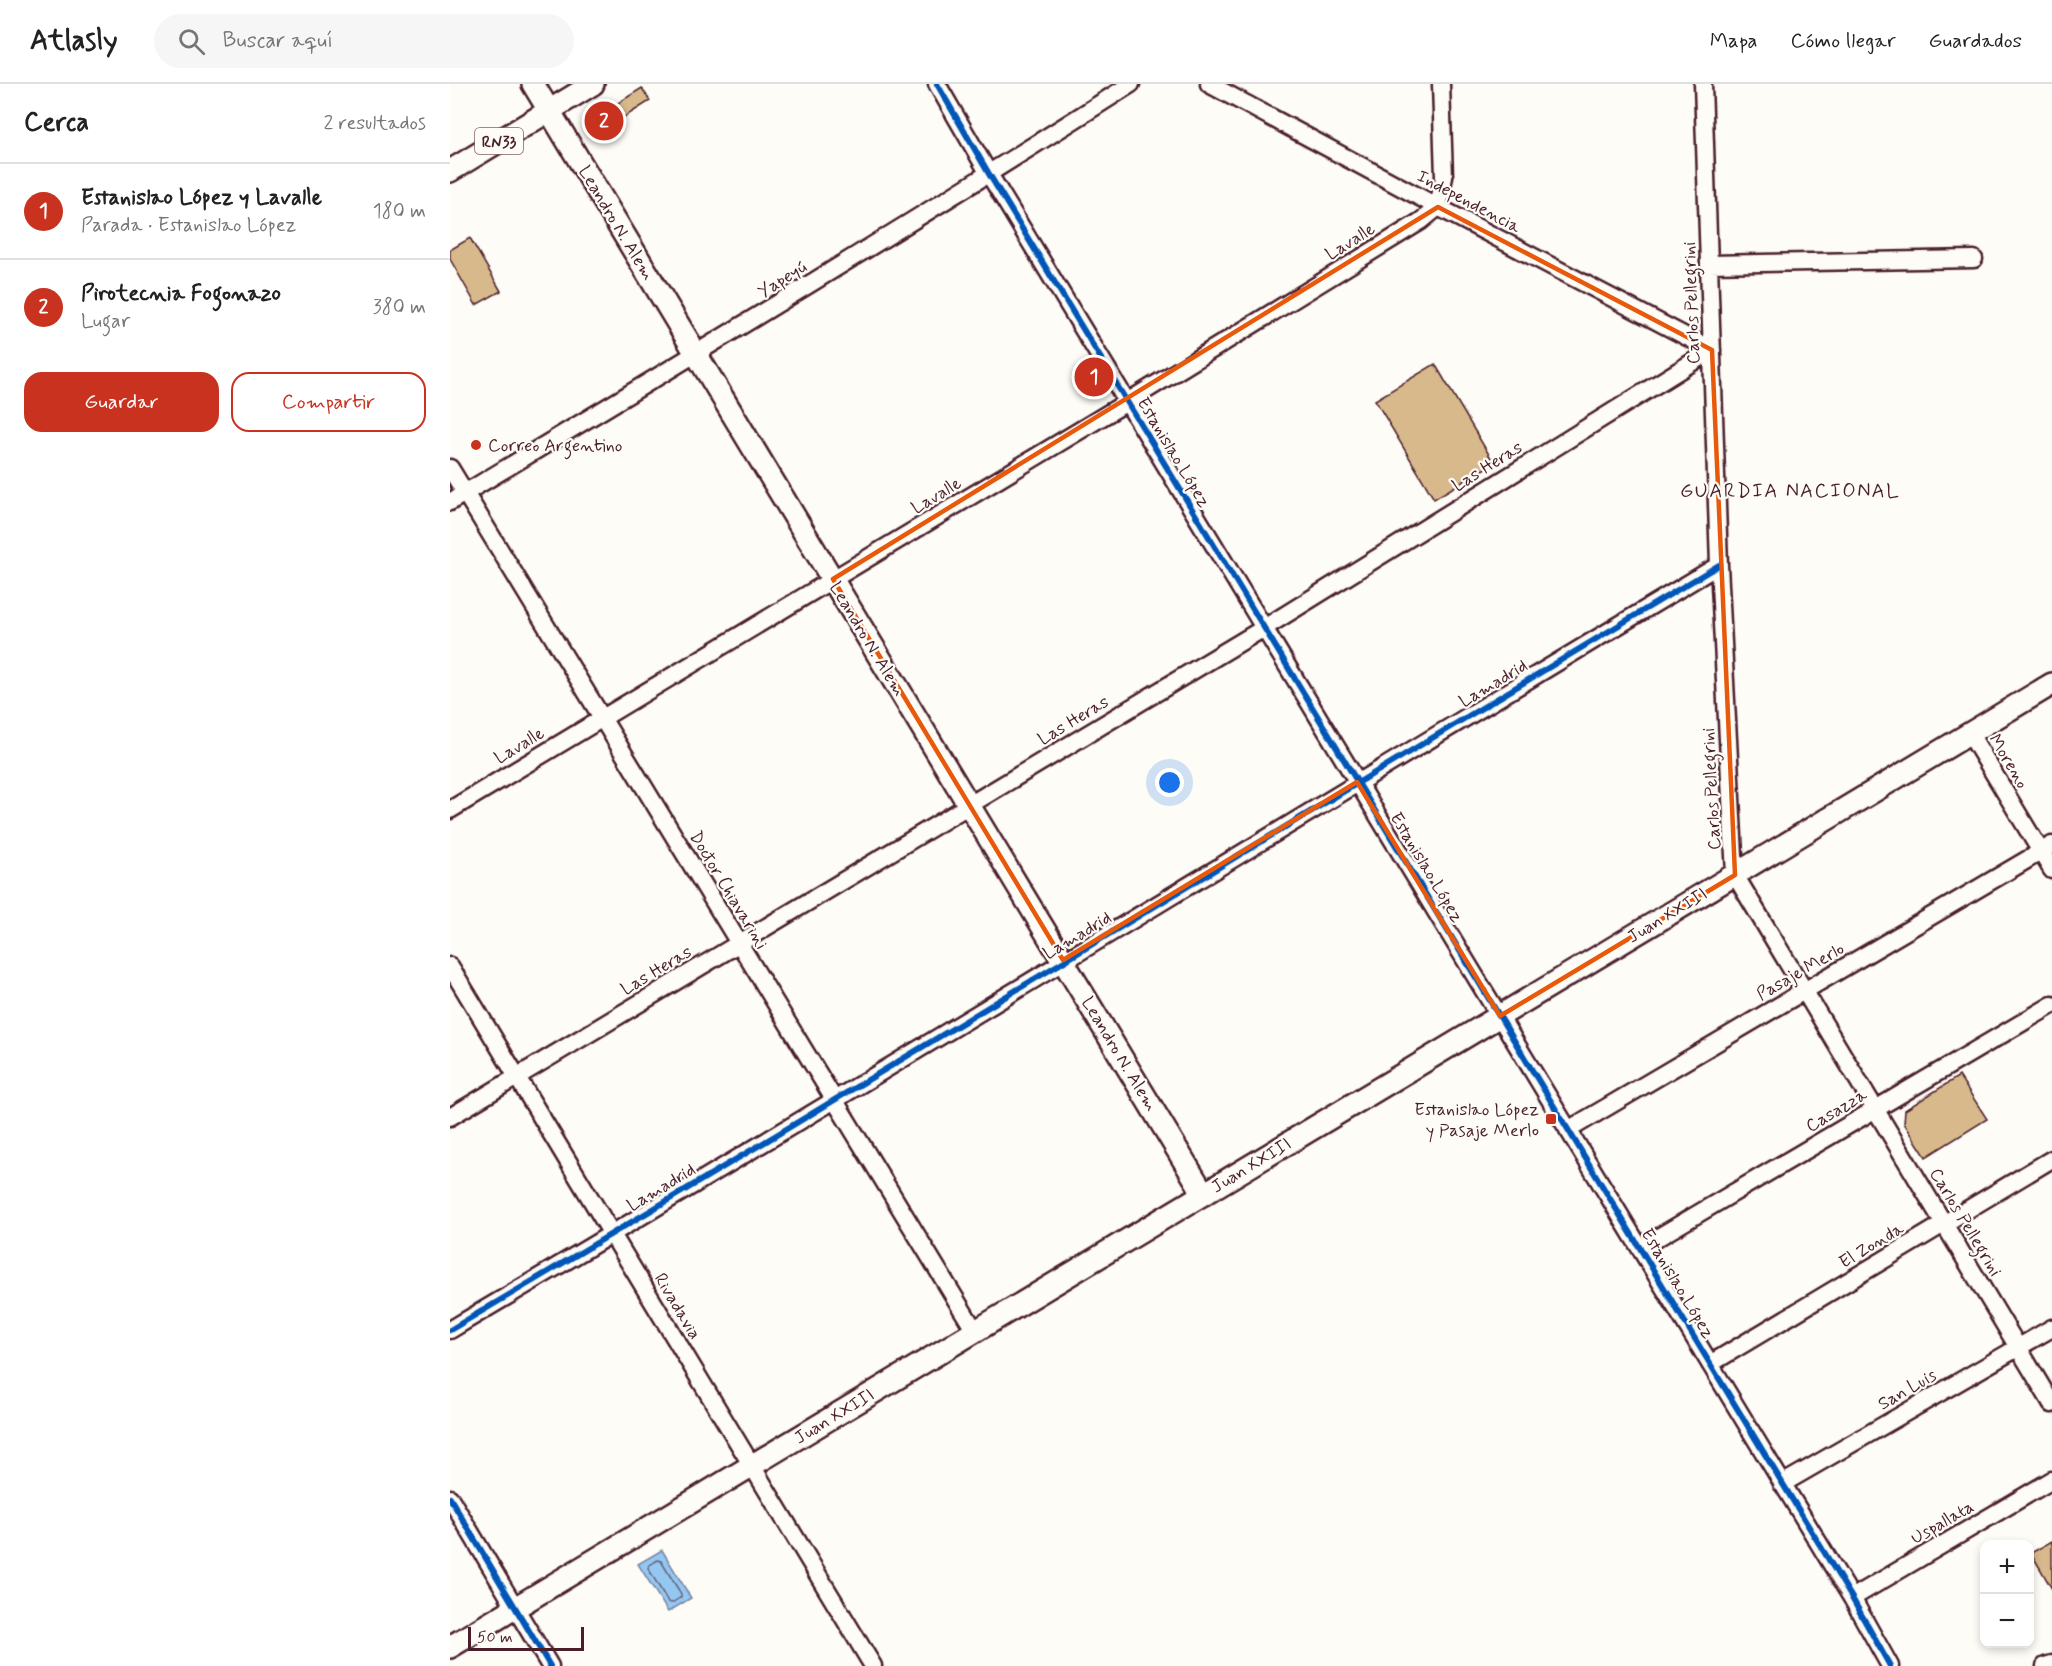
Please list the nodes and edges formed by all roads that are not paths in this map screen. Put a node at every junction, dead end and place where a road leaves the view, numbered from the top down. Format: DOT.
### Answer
graph roads {
  1 [pos="533,84"];
  2 [pos="593,84"];
  3 [pos="937,84"];
  4 [pos="1131,84"];
  5 [pos="1209,84"];
  6 [pos="1441,84"];
  7 [pos="1703,84"];
  8 [pos="549,111"];
  9 [pos="450,171"];
  10 [pos="989,174"];
  11 [pos="1438,207"];
  12 [pos="1974,259"];
  13 [pos="1709,264"];
  14 [pos="1712,350"];
  15 [pos="696,354"];
  16 [pos="1127,402"];
  17 [pos="450,468"];
  18 [pos="465,493"];
  19 [pos="450,502"];
  20 [pos="1719,565"];
  21 [pos="833,579"];
  22 [pos="1264,628"];
  23 [pos="2052,684"];
  24 [pos="602,718"];
  25 [pos="1970,734"];
  26 [pos="1358,782"];
  27 [pos="969,804"];
  28 [pos="450,810"];
  29 [pos="2047,848"];
  30 [pos="2052,870"];
  31 [pos="1735,875"];
  32 [pos="738,943"];
  33 [pos="1063,960"];
  34 [pos="450,966"];
  35 [pos="1804,991"];
  36 [pos="2052,1005"];
  37 [pos="1500,1016"];
  38 [pos="517,1076"];
  39 [pos="834,1100"];
  40 [pos="1875,1109"];
  41 [pos="450,1117"];
  42 [pos="1568,1130"];
  43 [pos="2052,1159"];
  44 [pos="1204,1194"];
  45 [pos="1944,1224"];
  46 [pos="612,1234"];
  47 [pos="1640,1248"];
  48 [pos="2052,1328"];
  49 [pos="450,1330"];
  50 [pos="975,1331"];
  51 [pos="2018,1348"];
  52 [pos="1710,1364"];
  53 [pos="2052,1404"];
  54 [pos="752,1465"];
  55 [pos="2052,1480"];
  56 [pos="1782,1484"];
  57 [pos="450,1498"];
  58 [pos="1852,1598"];
  59 [pos="515,1607"];
  60 [pos="450,1647"];
  61 [pos="2052,1664"];
  62 [pos="550,1666"];
  63 [pos="873,1666"];
  64 [pos="1890,1666"];
  65 [pos="2045,1666"];
  1 -- 8 [label="main road, Leandro N. Alem"];
  2 -- 8 [label="main road, RN33"];
  3 -- 10 [label="street, Estanislao López"];
  4 -- 10 [label="street, Yapeyú"];
  5 -- 11 [label="street, Independencia"];
  6 -- 11 [label="street"];
  7 -- 13 [label="street, Carlos Pellegrini"];
  8 -- 9 [label="main road, RN33"];
  8 -- 15 [label="main road, Leandro N. Alem"];
  10 -- 15 [label="street, Yapeyú"];
  10 -- 16 [label="street, Estanislao López"];
  11 -- 14 [label="street, Independencia"];
  11 -- 16 [label="street, Lavalle"];
  12 -- 13 [label="street"];
  13 -- 14 [label="street, Carlos Pellegrini"];
  14 -- 20 [label="street, Carlos Pellegrini"];
  14 -- 22 [label="street, Las Heras"];
  15 -- 18 [label="street, Yapeyú"];
  15 -- 21 [label="main road, Leandro N. Alem"];
  16 -- 21 [label="street, Lavalle"];
  16 -- 22 [label="street, Estanislao López"];
  17 -- 18 [label="street, Doctor Chiavarini"];
  18 -- 19 [label="street, Yapeyú"];
  18 -- 24 [label="street, Doctor Chiavarini"];
  20 -- 26 [label="street, Lamadrid"];
  20 -- 31 [label="street, Carlos Pellegrini"];
  21 -- 24 [label="street, Lavalle"];
  21 -- 27 [label="main road, Leandro N. Alem"];
  22 -- 26 [label="street, Estanislao López"];
  22 -- 27 [label="street, Las Heras"];
  23 -- 25 [label="main road, Juan XXIII"];
  24 -- 28 [label="street, Lavalle"];
  24 -- 32 [label="street, Doctor Chiavarini"];
  25 -- 29 [label="street, Moreno"];
  25 -- 31 [label="main road, Juan XXIII"];
  26 -- 33 [label="street, Lamadrid"];
  26 -- 37 [label="street, Estanislao López"];
  27 -- 32 [label="street, Las Heras"];
  27 -- 33 [label="main road, Leandro N. Alem"];
  29 -- 30 [label="street, Moreno"];
  29 -- 35 [label="street, Pasaje Merlo"];
  31 -- 35 [label="street, Carlos Pellegrini"];
  31 -- 37 [label="main road, Juan XXIII"];
  32 -- 38 [label="street, Las Heras"];
  32 -- 39 [label="street, Doctor Chiavarini"];
  33 -- 39 [label="street, Lamadrid"];
  33 -- 44 [label="main road, Leandro N. Alem"];
  34 -- 38 [label="street, Rivadavia"];
  35 -- 40 [label="street, Carlos Pellegrini"];
  35 -- 42 [label="street, Pasaje Merlo"];
  36 -- 40 [label="street, Casazza"];
  37 -- 42 [label="street, Estanislao López"];
  37 -- 44 [label="main road, Juan XXIII"];
  38 -- 41 [label="street, Las Heras"];
  38 -- 46 [label="street, Rivadavia"];
  39 -- 46 [label="street, Lamadrid"];
  39 -- 50 [label="street, Doctor Chiavarini"];
  40 -- 45 [label="street, Carlos Pellegrini"];
  40 -- 47 [label="street, Casazza"];
  42 -- 47 [label="street, Estanislao López"];
  43 -- 45 [label="street, El Zonda"];
  44 -- 50 [label="main road, Juan XXIII"];
  45 -- 51 [label="street, Carlos Pellegrini"];
  45 -- 52 [label="street, El Zonda"];
  46 -- 49 [label="street, Lamadrid"];
  46 -- 54 [label="street, Rivadavia"];
  47 -- 52 [label="street, Estanislao López"];
  48 -- 51 [label="street, San Luis"];
  50 -- 54 [label="main road, Juan XXIII"];
  51 -- 53 [label="street, Carlos Pellegrini"];
  51 -- 56 [label="street, San Luis"];
  52 -- 56 [label="street, Estanislao López"];
  54 -- 59 [label="main road, Juan XXIII"];
  54 -- 63 [label="street, Rivadavia"];
  55 -- 58 [label="street, Uspallata"];
  56 -- 58 [label="street, Estanislao López"];
  57 -- 59 [label="street"];
  58 -- 64 [label="street, Estanislao López"];
  59 -- 60 [label="main road, Juan XXIII"];
  59 -- 62 [label="street"];
  61 -- 65 [label="street"];
}
